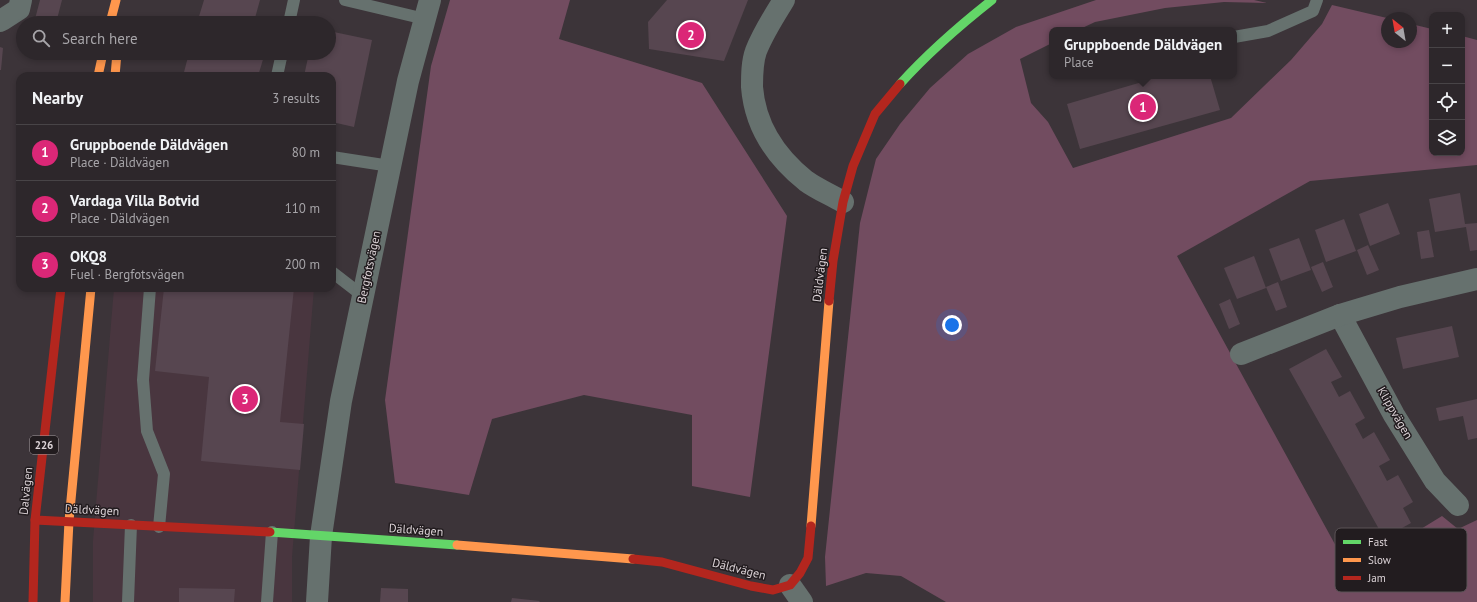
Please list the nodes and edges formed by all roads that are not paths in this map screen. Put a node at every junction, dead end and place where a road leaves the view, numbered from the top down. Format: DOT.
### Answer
graph roads {
  1 [pos="21,0"];
  2 [pos="116,0"];
  3 [pos="123,0"];
  4 [pos="294,0"];
  5 [pos="345,0"];
  6 [pos="784,0"];
  7 [pos="992,0"];
  8 [pos="1317,0"];
  9 [pos="427,10"];
  10 [pos="121,15"];
  11 [pos="112,16"];
  12 [pos="291,16"];
  13 [pos="0,21"];
  14 [pos="1237,36"];
  15 [pos="101,60"];
  16 [pos="116,60"];
  17 [pos="280,60"];
  18 [pos="99,72"];
  19 [pos="115,72"];
  20 [pos="278,72"];
  21 [pos="336,157"];
  22 [pos="390,166"];
  23 [pos="843,202"];
  24 [pos="336,275"];
  25 [pos="1477,279"];
  26 [pos="61,292"];
  27 [pos="91,292"];
  28 [pos="150,292"];
  29 [pos="363,296"];
  30 [pos="1340,315"];
  31 [pos="1241,354"];
  32 [pos="1458,505"];
  33 [pos="35,520"];
  34 [pos="69,521"];
  35 [pos="131,525"];
  36 [pos="159,527"];
  37 [pos="272,532"];
  38 [pos="321,536"];
  39 [pos="796,594"];
  40 [pos="33,602"];
  41 [pos="65,602"];
  42 [pos="128,602"];
  43 [pos="267,602"];
  44 [pos="317,602"];
  1 -- 13 [label="street"];
  2 -- 11 [label="street"];
  3 -- 10 [label="street"];
  4 -- 12 [label="lane"];
  5 -- 9 [label="lane"];
  6 -- 23 [label="street"];
  7 -- 23 [label="street, Däldvägen"];
  8 -- 14 [label="lane"];
  9 -- 22 [label="street, Bergfotsvägen"];
  15 -- 18 [label="street"];
  16 -- 19 [label="street"];
  17 -- 20 [label="lane"];
  21 -- 22 [label="lane"];
  22 -- 29 [label="street, Bergfotsvägen"];
  23 -- 39 [label="street, Däldvägen"];
  24 -- 29 [label="lane"];
  25 -- 30 [label="street"];
  26 -- 33 [label="street, Dalvägen / 226"];
  27 -- 34 [label="street"];
  28 -- 36 [label="lane"];
  29 -- 38 [label="street, Bergfotsvägen"];
  30 -- 31 [label="street"];
  30 -- 32 [label="street, Klippvägen"];
  33 -- 34 [label="street, Däldvägen"];
  33 -- 40 [label="street, Dalvägen / 226"];
  34 -- 35 [label="street, Däldvägen"];
  34 -- 41 [label="street"];
  35 -- 36 [label="street, Däldvägen"];
  35 -- 42 [label="lane"];
  36 -- 37 [label="street, Däldvägen"];
  37 -- 38 [label="street, Däldvägen"];
  37 -- 43 [label="lane"];
  38 -- 39 [label="street, Däldvägen"];
  38 -- 44 [label="street, Bergfotsvägen"];
}
